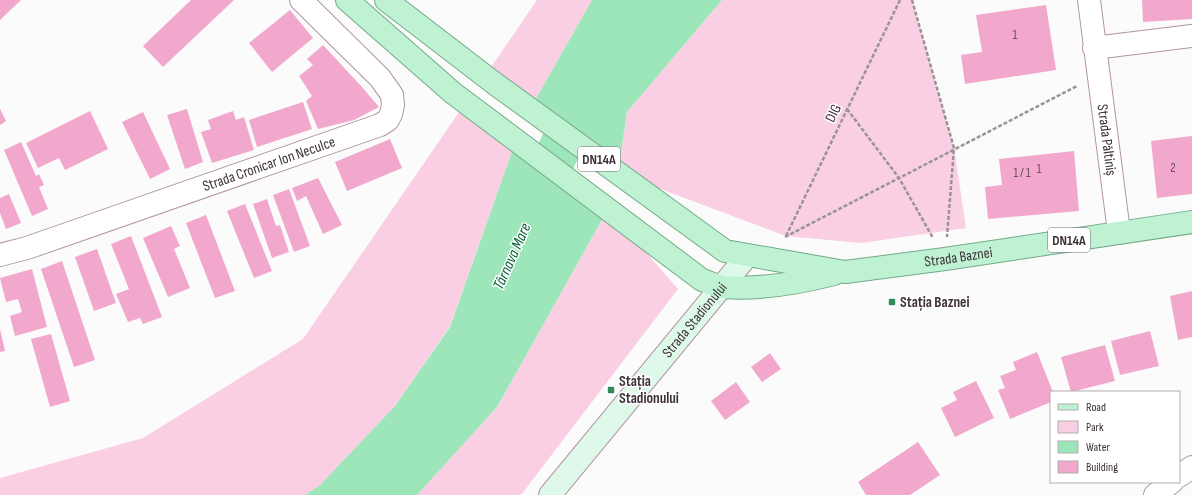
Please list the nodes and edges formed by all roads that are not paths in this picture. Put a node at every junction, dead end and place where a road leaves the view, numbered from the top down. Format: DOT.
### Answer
graph roads {
  1 [pos="301,0"];
  2 [pos="348,0"];
  3 [pos="386,0"];
  4 [pos="1088,0"];
  5 [pos="1192,36"];
  6 [pos="1094,48"];
  7 [pos="1192,222"];
  8 [pos="1119,232"];
  9 [pos="0,255"];
  10 [pos="747,256"];
  11 [pos="845,272"];
  12 [pos="712,283"];
  13 [pos="1192,467"];
  14 [pos="1180,475"];
  15 [pos="1171,483"];
  16 [pos="550,495"];
  17 [pos="1155,495"];
  1 -- 9 [label="street, Strada Cronicar Ion Neculce"];
  2 -- 12 [label="main road, DN14A"];
  3 -- 10 [label="main road, Strada Baznei / DN14A"];
  4 -- 6 [label="street, Strada Păltiniș"];
  5 -- 6 [label="street"];
  6 -- 8 [label="street, Strada Păltiniș"];
  7 -- 8 [label="main road, Strada Baznei / DN14A"];
  8 -- 11 [label="main road, Strada Baznei / DN14A"];
  10 -- 11 [label="main road, Strada Baznei / DN14A"];
  10 -- 12 [label="main road, Strada Stadionului"];
  11 -- 12 [label="main road, DN14A"];
  12 -- 16 [label="main road, Strada Stadionului"];
  13 -- 14 [label="street"];
  15 -- 17 [label="street"];
}
